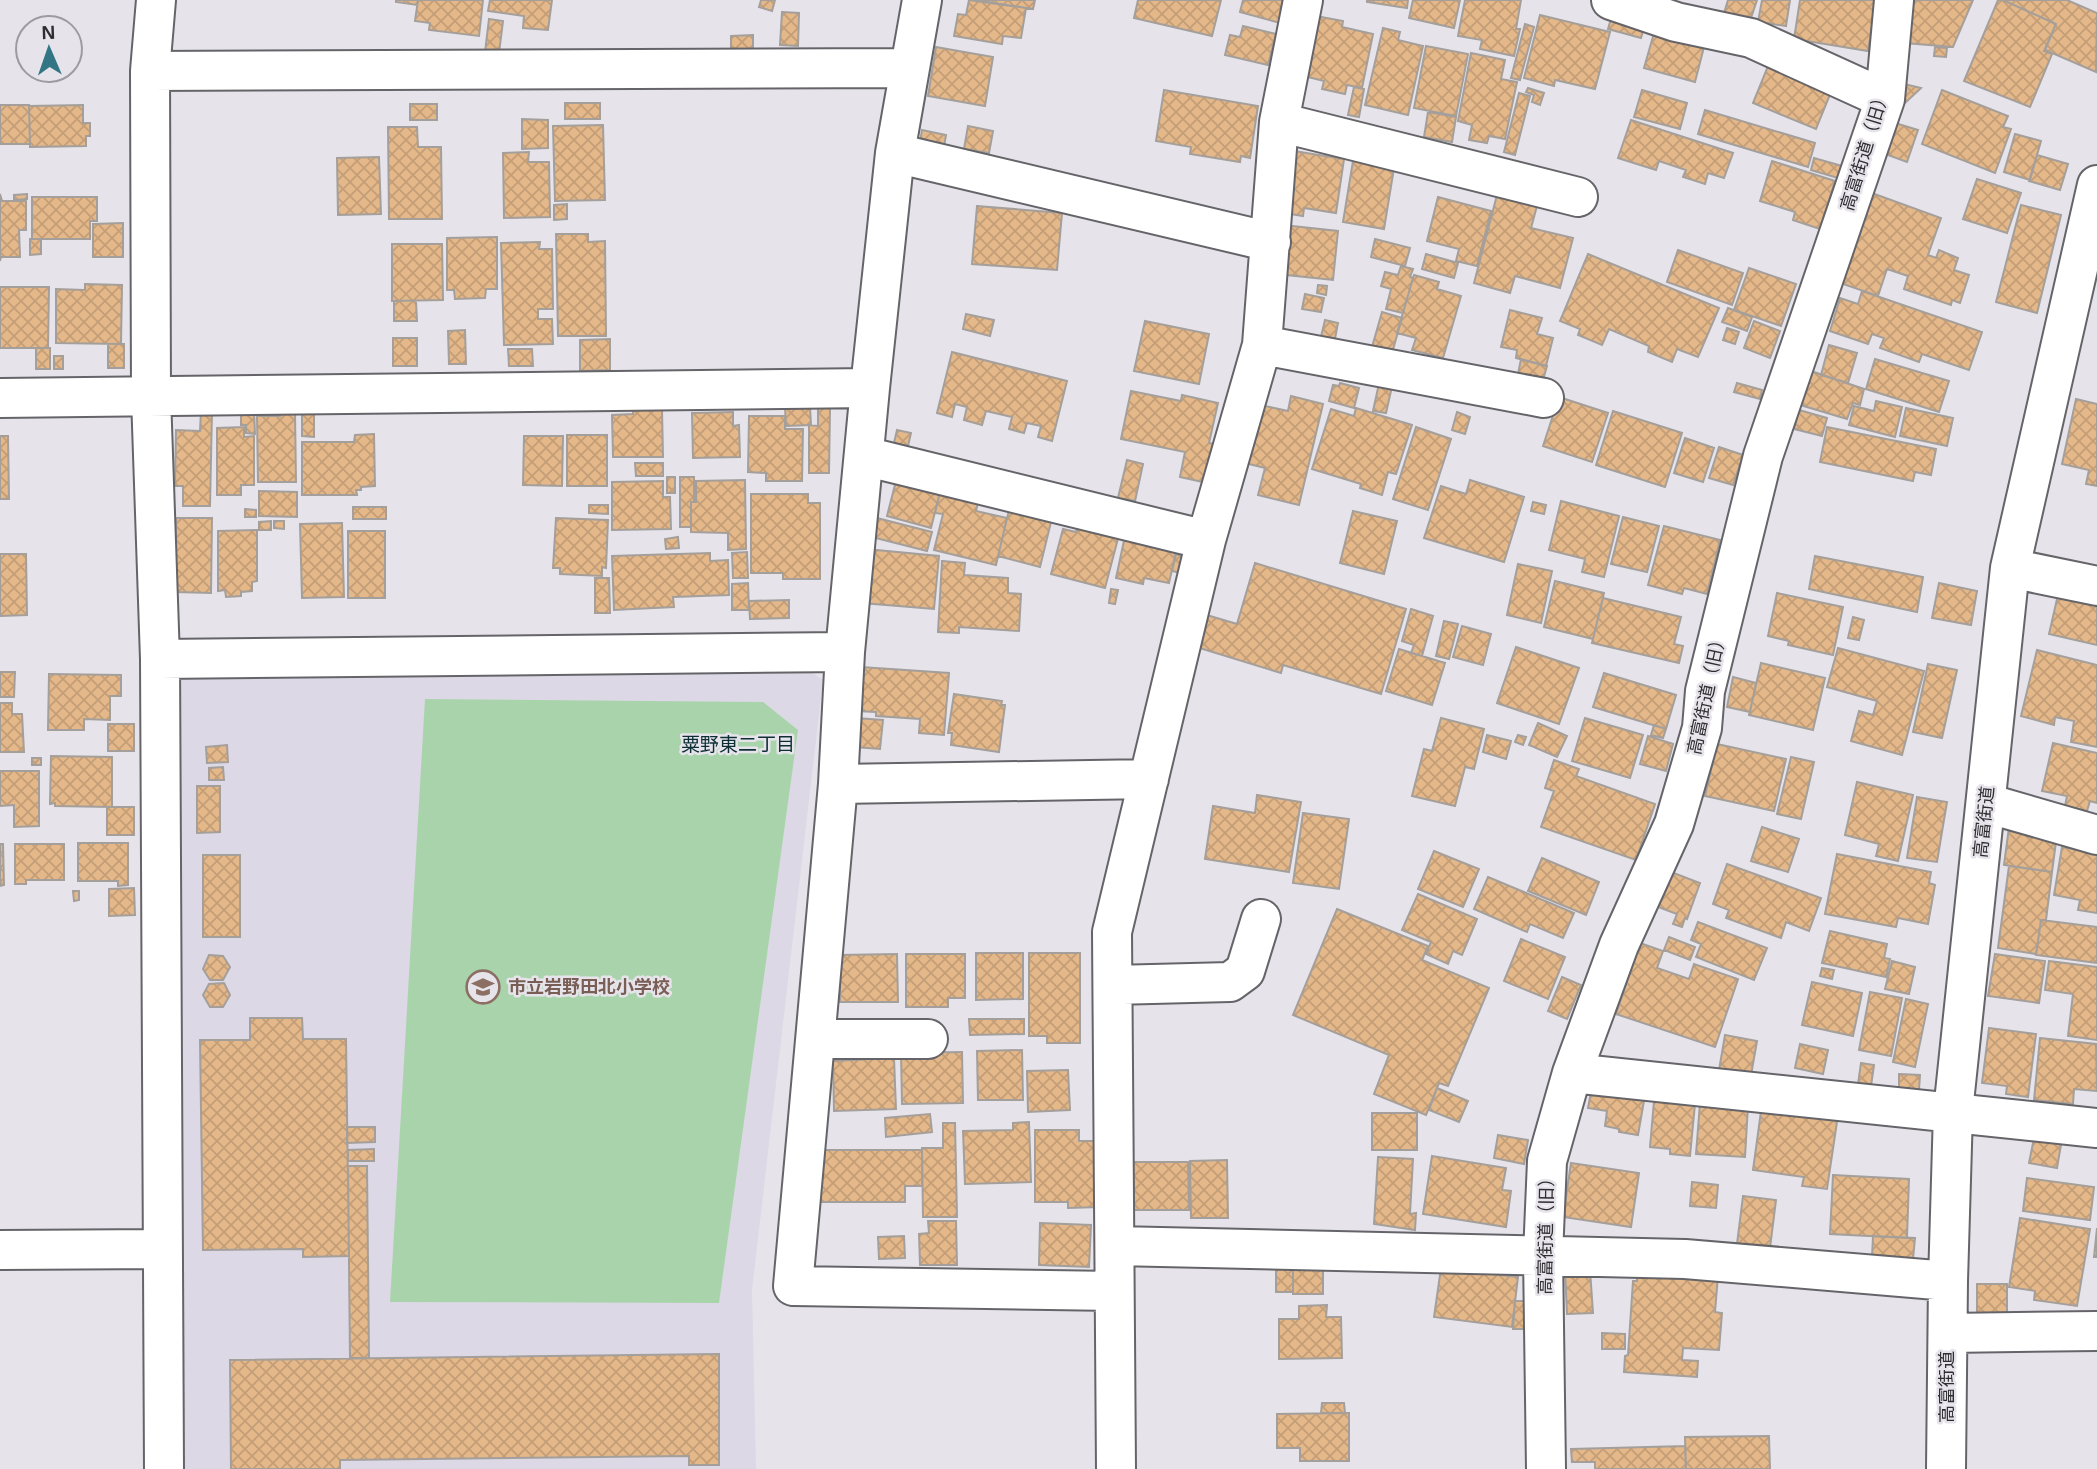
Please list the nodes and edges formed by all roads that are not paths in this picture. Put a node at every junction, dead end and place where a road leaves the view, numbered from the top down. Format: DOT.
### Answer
graph roads {
  1 [pos="156,0"];
  2 [pos="922,0"];
  3 [pos="1303,0"];
  4 [pos="1611,0"];
  5 [pos="1894,0"];
  6 [pos="1679,11"];
  7 [pos="909,68"];
  8 [pos="150,71"];
  9 [pos="1885,99"];
  10 [pos="1279,122"];
  11 [pos="895,153"];
  12 [pos="2097,185"];
  13 [pos="1578,197"];
  14 [pos="2092,228"];
  15 [pos="1271,242"];
  16 [pos="1262,345"];
  17 [pos="870,388"];
  18 [pos="151,396"];
  19 [pos="0,398"];
  20 [pos="1544,398"];
  21 [pos="864,456"];
  22 [pos="1206,540"];
  23 [pos="2010,568"];
  24 [pos="2097,586"];
  25 [pos="845,652"];
  26 [pos="160,659"];
  27 [pos="1149,779"];
  28 [pos="838,784"];
  29 [pos="1986,803"];
  30 [pos="2097,835"];
  31 [pos="1261,919"];
  32 [pos="1113,985"];
  33 [pos="816,1039"];
  34 [pos="928,1039"];
  35 [pos="1572,1073"];
  36 [pos="1953,1112"];
  37 [pos="2097,1128"];
  38 [pos="1116,1246"];
  39 [pos="161,1249"];
  40 [pos="0,1250"];
  41 [pos="1543,1255"];
  42 [pos="1948,1281"];
  43 [pos="1114,1291"];
  44 [pos="2097,1332"];
  45 [pos="1948,1333"];
  46 [pos="164,1469"];
  47 [pos="1116,1469"];
  48 [pos="1546,1469"];
  49 [pos="1947,1469"];
  1 -- 8 [label="street"];
  2 -- 7 [label="street"];
  3 -- 10 [label="street"];
  4 -- 6 [label="street"];
  5 -- 9 [label="street, 高富街道（旧）"];
  6 -- 9 [label="street"];
  7 -- 8 [label="street"];
  7 -- 11 [label="street"];
  8 -- 18 [label="street"];
  9 -- 35 [label="street, 高富街道（旧）"];
  10 -- 13 [label="street"];
  10 -- 15 [label="street"];
  11 -- 15 [label="street"];
  11 -- 17 [label="street"];
  12 -- 14 [label="street, 高富街道"];
  14 -- 23 [label="street, 高富街道"];
  15 -- 16 [label="street"];
  16 -- 20 [label="street"];
  16 -- 22 [label="street"];
  17 -- 18 [label="street"];
  17 -- 21 [label="street"];
  18 -- 19 [label="street"];
  18 -- 26 [label="street"];
  21 -- 22 [label="street"];
  21 -- 25 [label="street"];
  22 -- 27 [label="street"];
  23 -- 24 [label="street"];
  23 -- 29 [label="street, 高富街道"];
  25 -- 26 [label="street"];
  25 -- 28 [label="street"];
  26 -- 39 [label="street"];
  27 -- 28 [label="street"];
  27 -- 32 [label="street"];
  28 -- 33 [label="street"];
  29 -- 30 [label="street"];
  29 -- 36 [label="street, 高富街道"];
  31 -- 32 [label="street"];
  32 -- 38 [label="street"];
  33 -- 34 [label="street"];
  33 -- 43 [label="street"];
  35 -- 36 [label="street"];
  35 -- 41 [label="street, 高富街道（旧）"];
  36 -- 37 [label="street"];
  36 -- 42 [label="street, 高富街道"];
  38 -- 41 [label="street"];
  38 -- 43 [label="street"];
  39 -- 40 [label="street"];
  39 -- 46 [label="street"];
  41 -- 42 [label="street"];
  41 -- 48 [label="street, 高富街道（旧）"];
  42 -- 45 [label="street, 高富街道"];
  43 -- 47 [label="street"];
  44 -- 45 [label="street"];
  45 -- 49 [label="street, 高富街道"];
}
